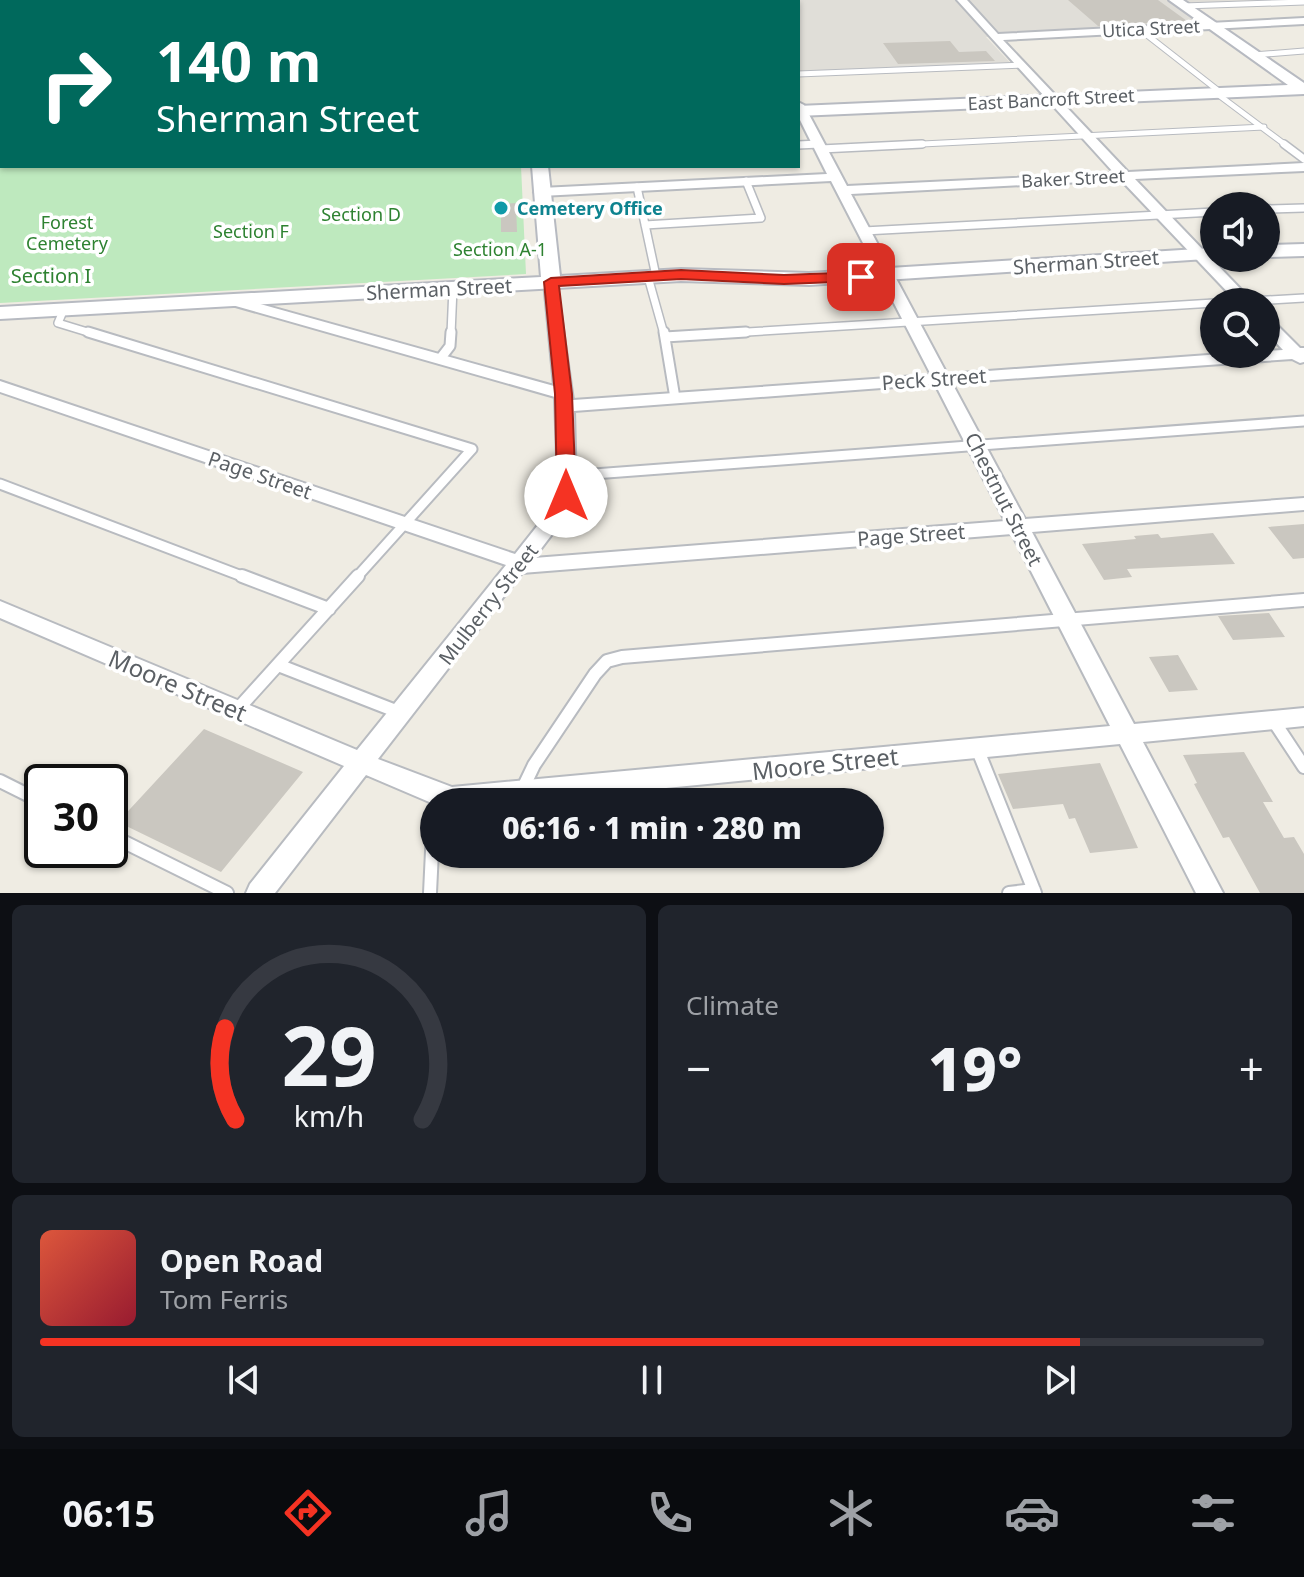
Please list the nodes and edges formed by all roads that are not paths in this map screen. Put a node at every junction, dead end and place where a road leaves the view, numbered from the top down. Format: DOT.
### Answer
graph roads {
  1 [pos="962,0"];
  2 [pos="1304,2"];
  3 [pos="1179,3"];
  4 [pos="1304,21"];
  5 [pos="1211,25"];
  6 [pos="1138,28"];
  7 [pos="998,37"];
  8 [pos="1304,51"];
  9 [pos="1253,55"];
  10 [pos="1022,65"];
  11 [pos="800,74"];
  12 [pos="1303,89"];
  13 [pos="1218,92"];
  14 [pos="1051,99"];
  15 [pos="800,109"];
  16 [pos="800,111"];
  17 [pos="1264,127"];
  18 [pos="1085,135"];
  19 [pos="800,145"];
  20 [pos="820,146"];
  21 [pos="1304,159"];
  22 [pos="1304,167"];
  23 [pos="540,168"];
  24 [pos="1124,175"];
  25 [pos="746,181"];
  26 [pos="839,183"];
  27 [pos="637,187"];
  28 [pos="541,192"];
  29 [pos="1304,208"];
  30 [pos="1280,209"];
  31 [pos="1200,213"];
  32 [pos="1161,214"];
  33 [pos="645,225"];
  34 [pos="864,231"];
  35 [pos="1200,248"];
  36 [pos="1304,250"];
  37 [pos="1280,251"];
  38 [pos="1200,254"];
  39 [pos="1221,272"];
  40 [pos="887,275"];
  41 [pos="652,276"];
  42 [pos="551,282"];
  43 [pos="453,288"];
  44 [pos="1234,288"];
  45 [pos="1304,298"];
  46 [pos="230,300"];
  47 [pos="1280,300"];
  48 [pos="1200,304"];
  49 [pos="64,309"];
  50 [pos="0,313"];
  51 [pos="913,323"];
  52 [pos="1280,336"];
  53 [pos="665,337"];
  54 [pos="1301,356"];
  55 [pos="440,359"];
  56 [pos="943,378"];
  57 [pos="0,386"];
  58 [pos="675,398"];
  59 [pos="564,400"];
  60 [pos="1304,421"];
  61 [pos="977,448"];
  62 [pos="567,476"];
  63 [pos="0,484"];
  64 [pos="1304,504"];
  65 [pos="405,524"];
  66 [pos="1017,527"];
  67 [pos="519,564"];
  68 [pos="1304,600"];
  69 [pos="0,609"];
  70 [pos="329,609"];
  71 [pos="1067,620"];
  72 [pos="278,665"];
  73 [pos="237,710"];
  74 [pos="401,713"];
  75 [pos="1304,717"];
  76 [pos="1273,720"];
  77 [pos="1126,734"];
  78 [pos="977,748"];
  79 [pos="361,763"];
  80 [pos="1304,767"];
  81 [pos="0,781"];
  82 [pos="523,788"];
  83 [pos="562,788"];
  84 [pos="24,793"];
  85 [pos="420,795"];
  86 [pos="128,844"];
  87 [pos="431,868"];
  88 [pos="1034,892"];
  89 [pos="227,893"];
  90 [pos="259,893"];
  91 [pos="430,893"];
  92 [pos="1009,893"];
  93 [pos="1210,893"];
  1 -- 7 [label="street"];
  2 -- 3 [label="lane"];
  3 -- 5 [label="street"];
  4 -- 5 [label="street, Utica Street"];
  5 -- 6 [label="street, Utica Street"];
  5 -- 9 [label="street"];
  6 -- 7 [label="street, Utica Street"];
  6 -- 13 [label="lane"];
  7 -- 10 [label="street"];
  8 -- 9 [label="lane"];
  9 -- 12 [label="street"];
  10 -- 11 [label="lane"];
  10 -- 14 [label="street"];
  12 -- 13 [label="street, East Bancroft Street"];
  13 -- 14 [label="street, East Bancroft Street"];
  13 -- 17 [label="lane"];
  14 -- 15 [label="street, East Bancroft Street"];
  14 -- 18 [label="street"];
  16 -- 20 [label="street, Chestnut Street"];
  17 -- 18 [label="lane"];
  17 -- 21 [label="lane"];
  18 -- 20 [label="lane"];
  18 -- 24 [label="street"];
  19 -- 20 [label="lane"];
  20 -- 26 [label="street, Chestnut Street"];
  22 -- 24 [label="street, Baker Street"];
  23 -- 28 [label="street, Mulberry Street"];
  24 -- 26 [label="street, Baker Street"];
  24 -- 32 [label="street"];
  25 -- 26 [label="street, Baker Street"];
  25 -- 27 [label="street, Baker Street"];
  25 -- 33 [label="lane"];
  26 -- 34 [label="street, Chestnut Street"];
  27 -- 28 [label="street, Baker Street"];
  27 -- 33 [label="lane"];
  28 -- 42 [label="street, Mulberry Street"];
  29 -- 30 [label="lane"];
  31 -- 32 [label="lane"];
  32 -- 34 [label="lane"];
  32 -- 35 [label="street"];
  33 -- 41 [label="lane"];
  34 -- 40 [label="street, Chestnut Street"];
  36 -- 37 [label="street"];
  38 -- 40 [label="street, Sherman Street"];
  39 -- 44 [label="street"];
  40 -- 41 [label="street, Sherman Street"];
  40 -- 51 [label="street, Chestnut Street"];
  41 -- 42 [label="street, Sherman Street"];
  41 -- 53 [label="lane"];
  42 -- 43 [label="street, Sherman Street"];
  42 -- 59 [label="street, Mulberry Street"];
  43 -- 46 [label="street, Sherman Street"];
  43 -- 55 [label="lane"];
  45 -- 47 [label="lane"];
  46 -- 49 [label="street, Sherman Street"];
  46 -- 55 [label="street, Peck Street"];
  48 -- 51 [label="lane"];
  49 -- 50 [label="street, Sherman Street"];
  49 -- 65 [label="lane"];
  51 -- 53 [label="lane"];
  51 -- 56 [label="street, Chestnut Street"];
  52 -- 54 [label="street"];
  53 -- 58 [label="lane"];
  54 -- 56 [label="street, Peck Street"];
  55 -- 59 [label="street, Peck Street"];
  56 -- 58 [label="street, Peck Street"];
  56 -- 61 [label="street, Chestnut Street"];
  57 -- 65 [label="street, Page Street"];
  58 -- 59 [label="street, Peck Street"];
  59 -- 62 [label="street, Mulberry Street"];
  60 -- 61 [label="lane"];
  61 -- 62 [label="lane"];
  61 -- 66 [label="street, Chestnut Street"];
  62 -- 67 [label="street, Mulberry Street"];
  63 -- 70 [label="lane"];
  64 -- 66 [label="street, Page Street"];
  65 -- 67 [label="street, Page Street"];
  65 -- 70 [label="lane"];
  66 -- 67 [label="street, Page Street"];
  66 -- 71 [label="street, Chestnut Street"];
  67 -- 74 [label="street, Mulberry Street"];
  68 -- 71 [label="lane"];
  69 -- 73 [label="street, Moore Street"];
  70 -- 72 [label="lane"];
  71 -- 77 [label="street, Chestnut Street"];
  71 -- 82 [label="lane"];
  72 -- 73 [label="lane"];
  72 -- 74 [label="lane"];
  73 -- 79 [label="street, Moore Street"];
  74 -- 79 [label="street, Mulberry Street"];
  75 -- 76 [label="street, Moore Street"];
  76 -- 77 [label="street, Moore Street"];
  76 -- 80 [label="lane"];
  77 -- 78 [label="street, Moore Street"];
  77 -- 93 [label="street, Chestnut Street"];
  78 -- 83 [label="street, Moore Street"];
  78 -- 88 [label="lane"];
  79 -- 85 [label="street, Moore Street"];
  79 -- 90 [label="street, Mulberry Street"];
  81 -- 84 [label="lane"];
  86 -- 89 [label="lane"];
  87 -- 91 [label="lane"];
  88 -- 92 [label="lane"];
}
